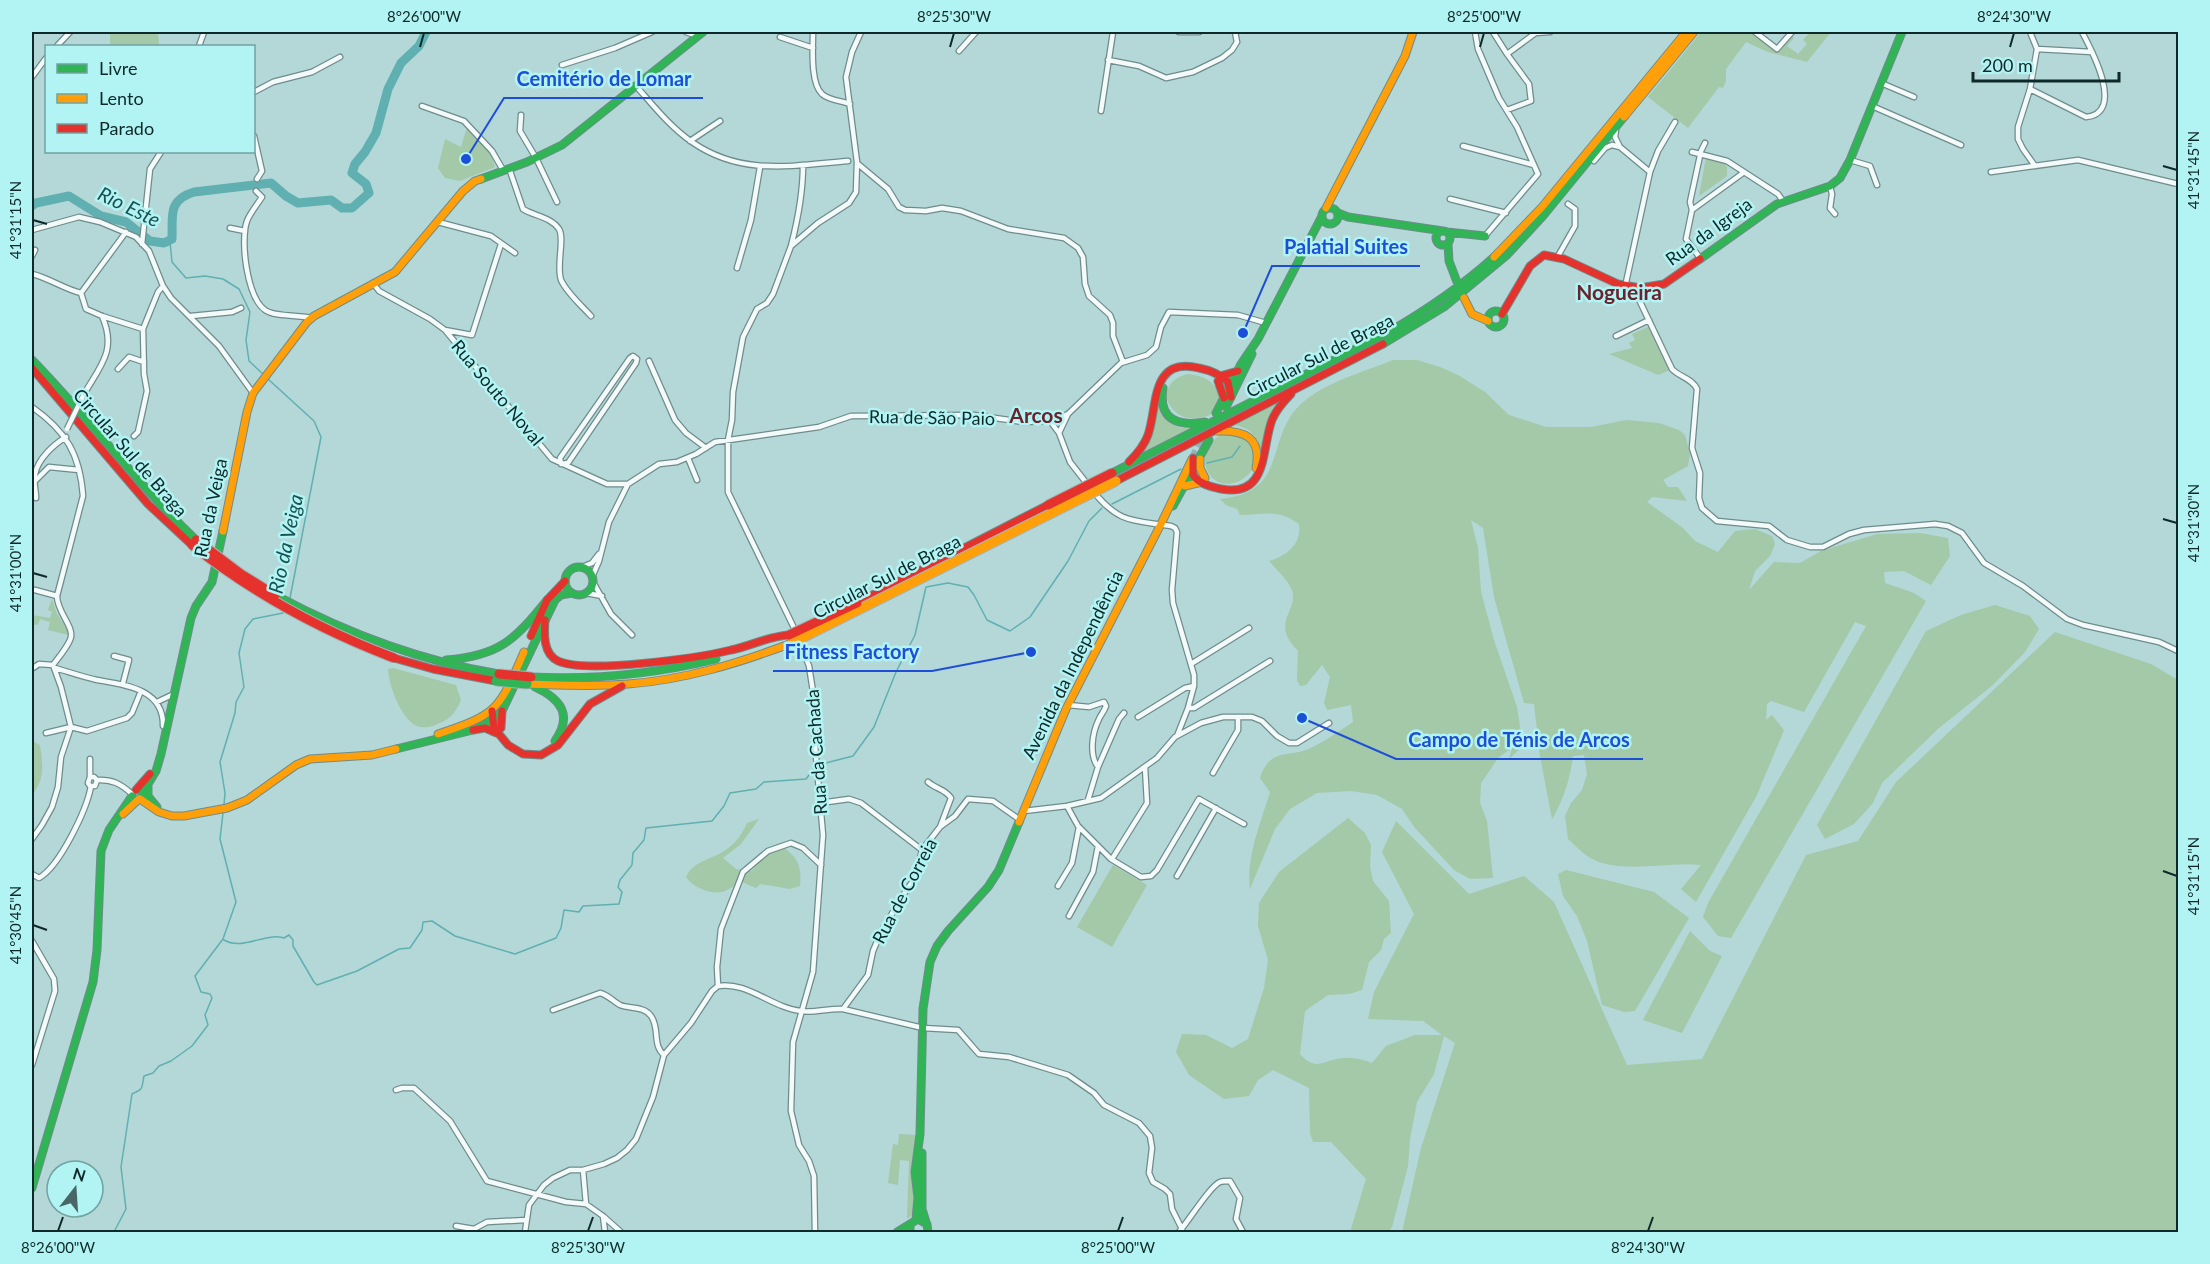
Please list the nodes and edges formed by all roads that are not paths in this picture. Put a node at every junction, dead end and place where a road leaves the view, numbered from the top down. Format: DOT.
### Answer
graph roads {
  1 [pos="70,32"];
  2 [pos="652,32"];
  3 [pos="686,32"];
  4 [pos="813,32"];
  5 [pos="861,32"];
  6 [pos="976,32"];
  7 [pos="1113,32"];
  8 [pos="1179,32"];
  9 [pos="1199,32"];
  10 [pos="1235,32"];
  11 [pos="1413,32"];
  12 [pos="1475,32"];
  13 [pos="1493,32"];
  14 [pos="1536,32"];
  15 [pos="1550,32"];
  16 [pos="1686,32"];
  17 [pos="1695,32"];
  18 [pos="1755,32"];
  19 [pos="1792,32"];
  20 [pos="1902,32"];
  21 [pos="2030,32"];
  22 [pos="2082,32"];
  23 [pos="701,34"];
  24 [pos="780,37"];
  25 [pos="58,45"];
  26 [pos="813,48"];
  27 [pos="2037,50"];
  28 [pos="959,51"];
  29 [pos="2092,52"];
  30 [pos="1508,53"];
  31 [pos="339,57"];
  32 [pos="45,59"];
  33 [pos="1108,60"];
  34 [pos="562,65"];
  35 [pos="32,77"];
  36 [pos="1881,83"];
  37 [pos="636,86"];
  38 [pos="2030,89"];
  39 [pos="255,91"];
  40 [pos="1914,97"];
  41 [pos="850,104"];
  42 [pos="422,106"];
  43 [pos="1872,106"];
  44 [pos="1507,110"];
  45 [pos="1101,111"];
  46 [pos="521,115"];
  47 [pos="720,121"];
  48 [pos="1675,122"];
  49 [pos="1616,128"];
  50 [pos="255,140"];
  51 [pos="690,141"];
  52 [pos="1705,143"];
  53 [pos="1961,145"];
  54 [pos="1463,146"];
  55 [pos="1620,147"];
  56 [pos="1692,152"];
  57 [pos="160,153"];
  58 [pos="1700,154"];
  59 [pos="536,158"];
  60 [pos="1850,160"];
  61 [pos="848,161"];
  62 [pos="857,162"];
  63 [pos="803,165"];
  64 [pos="1534,165"];
  65 [pos="2035,166"];
  66 [pos="760,167"];
  67 [pos="506,169"];
  68 [pos="1580,169"];
  69 [pos="1650,172"];
  70 [pos="1991,172"];
  71 [pos="1743,173"];
  72 [pos="257,179"];
  73 [pos="2178,184"];
  74 [pos="1877,185"];
  75 [pos="1830,186"];
  76 [pos="256,191"];
  77 [pos="1450,199"];
  78 [pos="1784,201"];
  79 [pos="557,202"];
  80 [pos="1568,204"];
  81 [pos="1692,210"];
  82 [pos="1506,213"];
  83 [pos="1835,214"];
  84 [pos="1331,215"];
  85 [pos="438,222"];
  86 [pos="230,228"];
  87 [pos="1418,228"];
  88 [pos="32,230"];
  89 [pos="244,231"];
  90 [pos="1444,231"];
  91 [pos="126,232"];
  92 [pos="1465,235"];
  93 [pos="1485,236"];
  94 [pos="142,243"];
  95 [pos="1443,243"];
  96 [pos="501,244"];
  97 [pos="791,246"];
  98 [pos="35,250"];
  99 [pos="515,253"];
  100 [pos="32,256"];
  101 [pos="1558,256"];
  102 [pos="1700,258"];
  103 [pos="737,268"];
  104 [pos="32,274"];
  105 [pos="1457,282"];
  106 [pos="373,283"];
  107 [pos="163,286"];
  108 [pos="1629,288"];
  109 [pos="81,293"];
  110 [pos="1464,298"];
  111 [pos="242,308"];
  112 [pos="102,316"];
  113 [pos="190,316"];
  114 [pos="591,316"];
  115 [pos="312,318"];
  116 [pos="1648,321"];
  117 [pos="1266,322"];
  118 [pos="143,329"];
  119 [pos="445,330"];
  120 [pos="1616,336"];
  121 [pos="1258,339"];
  122 [pos="32,360"];
  123 [pos="649,361"];
  124 [pos="144,362"];
  125 [pos="1123,362"];
  126 [pos="32,368"];
  127 [pos="118,369"];
  128 [pos="1238,371"];
  129 [pos="1219,378"];
  130 [pos="1235,384"];
  131 [pos="1298,387"];
  132 [pos="254,393"];
  133 [pos="604,394"];
  134 [pos="612,399"];
  135 [pos="1227,401"];
  136 [pos="32,407"];
  137 [pos="1068,414"];
  138 [pos="1216,416"];
  139 [pos="1050,421"];
  140 [pos="581,427"];
  141 [pos="589,432"];
  142 [pos="1059,433"];
  143 [pos="134,436"];
  144 [pos="1211,436"];
  145 [pos="66,437"];
  146 [pos="728,441"];
  147 [pos="705,448"];
  148 [pos="688,458"];
  149 [pos="1196,459"];
  150 [pos="561,464"];
  151 [pos="1124,466"];
  152 [pos="79,470"];
  153 [pos="1187,474"];
  154 [pos="1114,477"];
  155 [pos="697,480"];
  156 [pos="1203,480"];
  157 [pos="35,481"];
  158 [pos="628,484"];
  159 [pos="1185,486"];
  160 [pos="36,498"];
  161 [pos="1161,525"];
  162 [pos="194,542"];
  163 [pos="601,552"];
  164 [pos="582,567"];
  165 [pos="593,579"];
  166 [pos="565,581"];
  167 [pos="34,590"];
  168 [pos="572,593"];
  169 [pos="586,593"];
  170 [pos="57,596"];
  171 [pos="602,596"];
  172 [pos="547,600"];
  173 [pos="545,620"];
  174 [pos="1249,628"];
  175 [pos="632,635"];
  176 [pos="790,639"];
  177 [pos="2178,651"];
  178 [pos="395,654"];
  179 [pos="114,656"];
  180 [pos="434,660"];
  181 [pos="1270,661"];
  182 [pos="1191,664"];
  183 [pos="54,666"];
  184 [pos="33,668"];
  185 [pos="497,677"];
  186 [pos="529,681"];
  187 [pos="123,683"];
  188 [pos="627,684"];
  189 [pos="1194,686"];
  190 [pos="141,691"];
  191 [pos="174,694"];
  192 [pos="157,702"];
  193 [pos="1068,705"];
  194 [pos="1188,708"];
  195 [pos="1124,713"];
  196 [pos="492,715"];
  197 [pos="1138,717"];
  198 [pos="1238,717"];
  199 [pos="1329,723"];
  200 [pos="71,727"];
  201 [pos="166,728"];
  202 [pos="472,730"];
  203 [pos="499,731"];
  204 [pos="46,733"];
  205 [pos="1176,736"];
  206 [pos="400,747"];
  207 [pos="90,759"];
  208 [pos="1098,767"];
  209 [pos="1145,767"];
  210 [pos="1213,772"];
  211 [pos="90,777"];
  212 [pos="97,780"];
  213 [pos="928,782"];
  214 [pos="92,786"];
  215 [pos="138,794"];
  216 [pos="1088,800"];
  217 [pos="150,803"];
  218 [pos="820,803"];
  219 [pos="1067,806"];
  220 [pos="131,807"];
  221 [pos="1216,807"];
  222 [pos="120,815"];
  223 [pos="1022,815"];
  224 [pos="1244,824"];
  225 [pos="940,827"];
  226 [pos="1080,827"];
  227 [pos="32,838"];
  228 [pos="1098,846"];
  229 [pos="922,850"];
  230 [pos="1112,860"];
  231 [pos="821,865"];
  232 [pos="32,874"];
  233 [pos="1177,876"];
  234 [pos="1058,886"];
  235 [pos="1069,916"];
  236 [pos="32,941"];
  237 [pos="718,986"];
  238 [pos="843,1009"];
  239 [pos="553,1010"];
  240 [pos="802,1012"];
  241 [pos="922,1028"];
  242 [pos="664,1055"];
  243 [pos="32,1065"];
  244 [pos="413,1079"];
  245 [pos="414,1088"];
  246 [pos="396,1090"];
  247 [pos="920,1134"];
  248 [pos="583,1170"];
  249 [pos="32,1188"];
  250 [pos="536,1193"];
  251 [pos="586,1204"];
  252 [pos="603,1216"];
  253 [pos="526,1220"];
  254 [pos="912,1225"];
  255 [pos="456,1226"];
  256 [pos="929,1229"];
  257 [pos="1181,1231"];
  258 [pos="525,1233"];
  259 [pos="605,1233"];
  260 [pos="621,1233"];
  261 [pos="814,1233"];
  262 [pos="897,1233"];
  263 [pos="1243,1233"];
  1 -- 25 [label="street"];
  2 -- 34 [label="street"];
  3 -- 23 [label="street"];
  4 -- 26 [label="street"];
  5 -- 41 [label="street"];
  6 -- 28 [label="street"];
  7 -- 33 [label="street"];
  8 -- 9 [label="street"];
  10 -- 33 [label="street"];
  11 -- 84 [label="main road"];
  12 -- 44 [label="street"];
  13 -- 30 [label="street"];
  14 -- 15 [label="street"];
  14 -- 30 [label="street"];
  16 -- 68 [label="main road"];
  17 -- 49 [label="main road"];
  18 -- 19 [label="street"];
  20 -- 36 [label="main road"];
  21 -- 27 [label="street"];
  22 -- 29 [label="street"];
  23 -- 37 [label="main road"];
  24 -- 26 [label="street"];
  26 -- 41 [label="street"];
  27 -- 29 [label="street"];
  27 -- 38 [label="street"];
  29 -- 38 [label="street"];
  30 -- 44 [label="street"];
  31 -- 39 [label="street"];
  32 -- 35 [label="street"];
  33 -- 45 [label="street"];
  36 -- 40 [label="street"];
  36 -- 43 [label="main road"];
  37 -- 51 [label="street"];
  37 -- 59 [label="main road"];
  38 -- 65 [label="street"];
  41 -- 62 [label="street"];
  42 -- 67 [label="street"];
  43 -- 53 [label="street"];
  43 -- 60 [label="main road"];
  44 -- 64 [label="street"];
  46 -- 59 [label="street"];
  47 -- 51 [label="street"];
  48 -- 69 [label="street"];
  49 -- 55 [label="street"];
  49 -- 68 [label="main road"];
  50 -- 72 [label="street"];
  51 -- 66 [label="street"];
  52 -- 58 [label="street"];
  54 -- 64 [label="street"];
  55 -- 68 [label="street"];
  55 -- 69 [label="street"];
  56 -- 58 [label="street"];
  57 -- 94 [label="street"];
  58 -- 71 [label="street"];
  58 -- 81 [label="street"];
  59 -- 67 [label="main road"];
  59 -- 79 [label="street"];
  60 -- 74 [label="street"];
  60 -- 75 [label="main road"];
  61 -- 63 [label="street"];
  62 -- 97 [label="street"];
  62 -- 125 [label="street"];
  63 -- 66 [label="street"];
  63 -- 97 [label="street, Rua da Cachada"];
  64 -- 82 [label="street"];
  65 -- 70 [label="street"];
  65 -- 73 [label="street"];
  66 -- 103 [label="street"];
  67 -- 85 [label="main road"];
  67 -- 114 [label="street"];
  68 -- 131 [label="main road, Circular Sul de Braga"];
  68 -- 138 [label="main road, Circular Sul de Braga"];
  69 -- 108 [label="street"];
  71 -- 78 [label="street"];
  71 -- 81 [label="street"];
  75 -- 78 [label="main road, Rua da Igreja"];
  75 -- 83 [label="street"];
  76 -- 89 [label="street"];
  77 -- 82 [label="street"];
  78 -- 102 [label="main road, Rua da Igreja"];
  80 -- 101 [label="street"];
  81 -- 102 [label="street"];
  82 -- 93 [label="street"];
  84 -- 87 [label="main road"];
  84 -- 117 [label="main road"];
  85 -- 96 [label="street"];
  85 -- 106 [label="main road"];
  86 -- 89 [label="street"];
  87 -- 90 [label="main road"];
  87 -- 95 [label="main road"];
  88 -- 91 [label="street"];
  89 -- 115 [label="street"];
  90 -- 92 [label="main road"];
  90 -- 95 [label="main road"];
  91 -- 94 [label="street"];
  91 -- 109 [label="street"];
  92 -- 93 [label="main road"];
  92 -- 95 [label="main road"];
  94 -- 107 [label="street"];
  95 -- 105 [label="main road"];
  96 -- 99 [label="street"];
  96 -- 119 [label="street"];
  97 -- 146 [label="street, Rua da Cachada"];
  98 -- 100 [label="street"];
  101 -- 108 [label="main road"];
  101 -- 110 [label="main road"];
  102 -- 108 [label="main road, Rua da Igreja"];
  104 -- 109 [label="street"];
  106 -- 115 [label="main road"];
  106 -- 119 [label="street, Rua Souto Noval"];
  107 -- 113 [label="street"];
  107 -- 118 [label="street"];
  108 -- 116 [label="street"];
  109 -- 112 [label="street"];
  111 -- 113 [label="street"];
  112 -- 118 [label="street"];
  112 -- 145 [label="street, bridge"];
  113 -- 132 [label="street"];
  115 -- 132 [label="main road, Rua da Veiga"];
  116 -- 120 [label="street"];
  116 -- 177 [label="street"];
  117 -- 121 [label="main road"];
  117 -- 125 [label="street, Rua de São Paio"];
  118 -- 124 [label="street"];
  119 -- 150 [label="street, Rua Souto Noval"];
  121 -- 128 [label="main road"];
  121 -- 130 [label="main road"];
  122 -- 162 [label="main road, Circular Sul de Braga"];
  123 -- 147 [label="street"];
  124 -- 127 [label="street"];
  124 -- 143 [label="street"];
  125 -- 137 [label="street, Rua de São Paio"];
  126 -- 162 [label="main road, Circular Sul de Braga"];
  128 -- 129 [label="main road"];
  128 -- 130 [label="main road"];
  129 -- 130 [label="main road"];
  129 -- 135 [label="main road"];
  129 -- 138 [label="main road"];
  129 -- 151 [label="main road"];
  130 -- 135 [label="main road"];
  131 -- 144 [label="main road, Circular Sul de Braga"];
  131 -- 156 [label="main road"];
  132 -- 191 [label="main road, Rua da Veiga"];
  133 -- 134 [label="street"];
  133 -- 134 [label="street"];
  133 -- 140 [label="street"];
  134 -- 141 [label="street"];
  135 -- 138 [label="main road"];
  136 -- 145 [label="street"];
  137 -- 139 [label="street, Rua de São Paio"];
  137 -- 142 [label="street"];
  138 -- 151 [label="main road, Circular Sul de Braga"];
  139 -- 142 [label="street"];
  139 -- 146 [label="street, Rua de São Paio"];
  140 -- 141 [label="street"];
  140 -- 150 [label="street"];
  141 -- 150 [label="street"];
  142 -- 161 [label="street"];
  144 -- 149 [label="main road"];
  144 -- 154 [label="main road, Circular Sul de Braga"];
  144 -- 156 [label="main road"];
  145 -- 152 [label="street"];
  145 -- 157 [label="street"];
  146 -- 147 [label="street, Rua de São Paio"];
  146 -- 218 [label="street, Rua da Cachada"];
  147 -- 148 [label="street, Rua de São Paio"];
  148 -- 155 [label="street"];
  148 -- 158 [label="street, Rua de São Paio"];
  149 -- 153 [label="main road"];
  149 -- 156 [label="main road"];
  150 -- 158 [label="street, Rua Souto Noval"];
  151 -- 154 [label="main road, Circular Sul de Braga"];
  152 -- 157 [label="street"];
  152 -- 170 [label="street"];
  153 -- 156 [label="main road"];
  153 -- 159 [label="main road, Avenida da Independência"];
  153 -- 161 [label="main road, Avenida da Independência"];
  154 -- 176 [label="main road, Circular Sul de Braga, bridge"];
  156 -- 159 [label="main road"];
  157 -- 160 [label="street"];
  158 -- 163 [label="street"];
  159 -- 161 [label="main road, Avenida da Independência"];
  161 -- 182 [label="street"];
  161 -- 193 [label="main road, Avenida da Independência"];
  162 -- 178 [label="main road, Circular Sul de Braga, bridge"];
  163 -- 164 [label="street"];
  163 -- 165 [label="street"];
  164 -- 165 [label="main road"];
  164 -- 166 [label="main road"];
  165 -- 169 [label="main road"];
  165 -- 171 [label="street"];
  166 -- 168 [label="main road"];
  166 -- 172 [label="main road"];
  167 -- 170 [label="street"];
  168 -- 169 [label="main road"];
  168 -- 173 [label="main road"];
  169 -- 171 [label="street"];
  170 -- 183 [label="street"];
  171 -- 175 [label="street"];
  172 -- 180 [label="main road"];
  172 -- 196 [label="main road"];
  173 -- 176 [label="main road"];
  173 -- 196 [label="main road"];
  174 -- 182 [label="street"];
  176 -- 186 [label="main road, Circular Sul de Braga"];
  176 -- 188 [label="main road, Circular Sul de Braga"];
  178 -- 180 [label="main road, Circular Sul de Braga"];
  178 -- 185 [label="main road, Circular Sul de Braga"];
  179 -- 187 [label="street"];
  180 -- 185 [label="main road, Circular Sul de Braga"];
  181 -- 194 [label="street"];
  182 -- 189 [label="street"];
  183 -- 184 [label="street"];
  183 -- 187 [label="street"];
  183 -- 200 [label="street"];
  185 -- 186 [label="main road, Circular Sul de Braga, bridge"];
  186 -- 188 [label="main road, Circular Sul de Braga"];
  186 -- 203 [label="main road"];
  187 -- 190 [label="street"];
  188 -- 203 [label="main road"];
  189 -- 194 [label="street"];
  189 -- 197 [label="street"];
  190 -- 192 [label="street"];
  190 -- 200 [label="street"];
  191 -- 192 [label="street"];
  191 -- 201 [label="main road, Rua da Veiga"];
  192 -- 201 [label="street"];
  193 -- 208 [label="street"];
  193 -- 223 [label="main road, Avenida da Independência"];
  194 -- 205 [label="street"];
  195 -- 208 [label="street"];
  196 -- 202 [label="main road"];
  196 -- 203 [label="main road"];
  196 -- 206 [label="main road"];
  198 -- 199 [label="street"];
  198 -- 205 [label="street"];
  198 -- 210 [label="street"];
  200 -- 204 [label="street"];
  200 -- 227 [label="street"];
  201 -- 215 [label="main road, Rua da Veiga"];
  202 -- 203 [label="main road"];
  202 -- 206 [label="main road"];
  205 -- 209 [label="street"];
  206 -- 217 [label="main road"];
  207 -- 211 [label="street"];
  208 -- 216 [label="street"];
  209 -- 216 [label="street"];
  209 -- 230 [label="street"];
  211 -- 212 [label="street"];
  211 -- 214 [label="street"];
  212 -- 214 [label="street"];
  212 -- 215 [label="street"];
  213 -- 225 [label="street"];
  214 -- 232 [label="street"];
  215 -- 217 [label="main road"];
  215 -- 217 [label="main road"];
  215 -- 220 [label="main road"];
  215 -- 222 [label="main road"];
  216 -- 219 [label="street"];
  217 -- 220 [label="main road"];
  218 -- 229 [label="street"];
  218 -- 231 [label="street, Rua da Cachada"];
  219 -- 223 [label="street"];
  219 -- 226 [label="street"];
  220 -- 222 [label="main road"];
  221 -- 224 [label="street"];
  221 -- 230 [label="street"];
  221 -- 233 [label="street"];
  222 -- 249 [label="main road"];
  223 -- 225 [label="street, Rua de Correia"];
  223 -- 241 [label="main road, Avenida da Independência"];
  225 -- 229 [label="street, Rua de Correia"];
  226 -- 228 [label="street"];
  226 -- 234 [label="street"];
  228 -- 230 [label="street"];
  228 -- 235 [label="street"];
  229 -- 238 [label="street, Rua de Correia"];
  231 -- 237 [label="street"];
  231 -- 240 [label="street, Rua da Cachada"];
  236 -- 243 [label="street"];
  237 -- 240 [label="street"];
  237 -- 242 [label="street"];
  238 -- 240 [label="street"];
  238 -- 241 [label="street"];
  239 -- 242 [label="street"];
  240 -- 261 [label="street, Rua da Cachada"];
  241 -- 247 [label="main road, Avenida da Independência"];
  241 -- 257 [label="street"];
  242 -- 248 [label="street"];
  244 -- 245 [label="street"];
  245 -- 246 [label="street"];
  245 -- 250 [label="street"];
  247 -- 254 [label="main road"];
  247 -- 256 [label="main road"];
  248 -- 250 [label="street"];
  248 -- 251 [label="street"];
  250 -- 251 [label="street"];
  250 -- 253 [label="street"];
  251 -- 252 [label="street"];
  252 -- 259 [label="street"];
  252 -- 260 [label="street"];
  253 -- 255 [label="street"];
  253 -- 258 [label="street"];
  254 -- 256 [label="main road"];
  254 -- 262 [label="main road"];
  257 -- 263 [label="street"];
}
